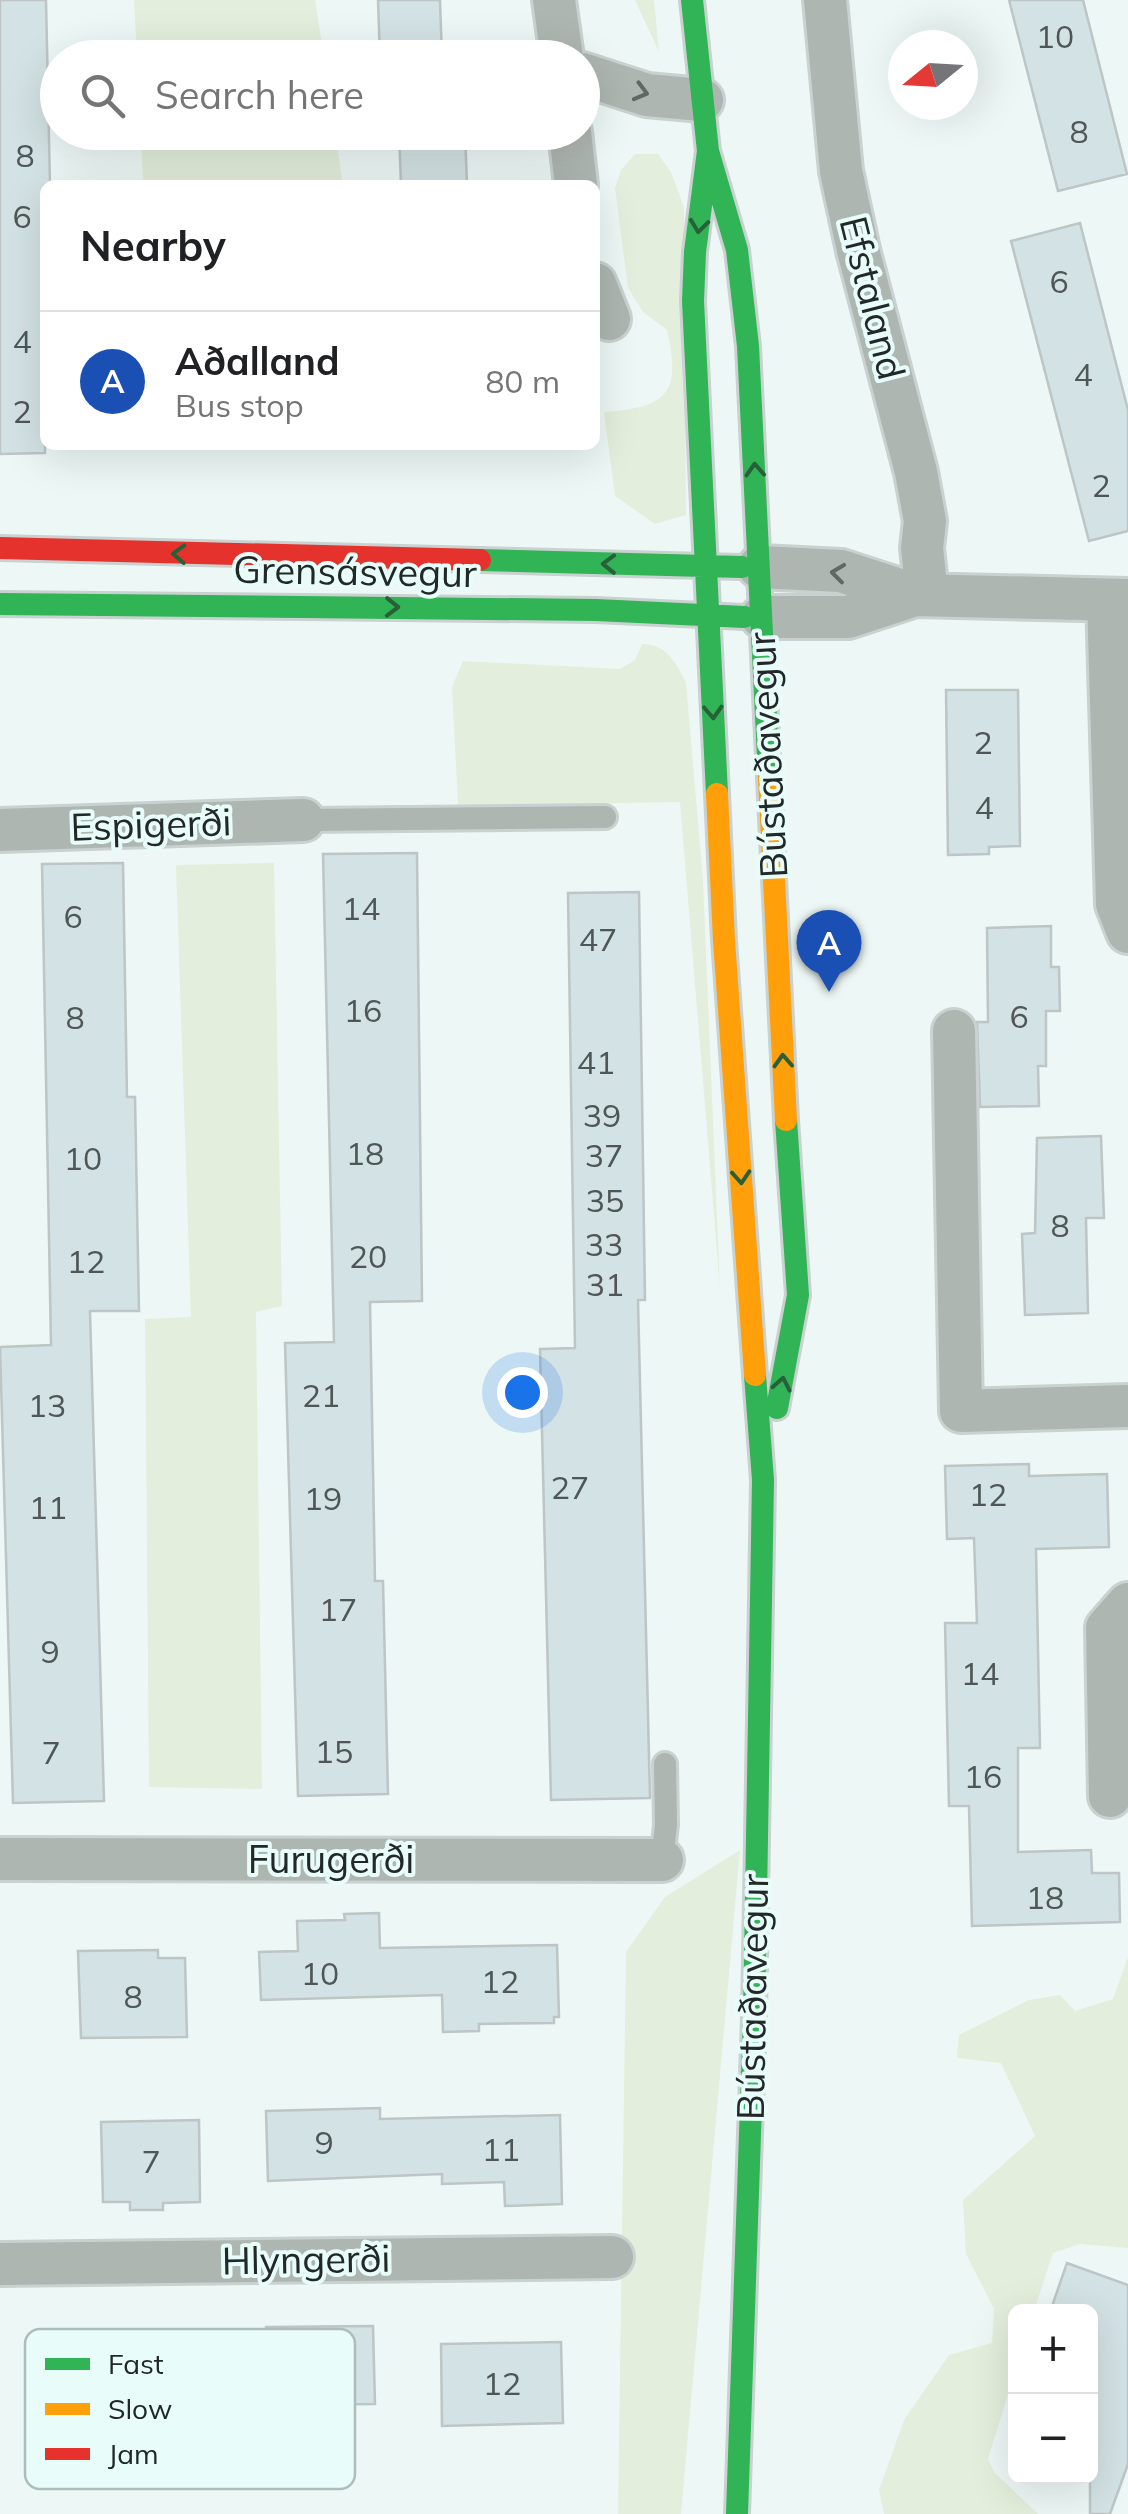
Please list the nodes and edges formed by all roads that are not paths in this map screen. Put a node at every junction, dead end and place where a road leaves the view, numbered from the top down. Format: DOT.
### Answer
graph roads {
  1 [pos="554,0"];
  2 [pos="692,0"];
  3 [pos="825,0"];
  4 [pos="560,40"];
  5 [pos="600,80"];
  6 [pos="702,100"];
  7 [pos="572,150"];
  8 [pos="708,152"];
  9 [pos="575,180"];
  10 [pos="0,548"];
  11 [pos="706,566"];
  12 [pos="759,567"];
  13 [pos="921,595"];
  14 [pos="1118,600"];
  15 [pos="0,604"];
  16 [pos="708,615"];
  17 [pos="762,618"];
  18 [pos="605,817"];
  19 [pos="303,820"];
  20 [pos="0,830"];
  21 [pos="1128,932"];
  22 [pos="954,1032"];
  23 [pos="1128,1406"];
  24 [pos="763,1480"];
  25 [pos="1128,1604"];
  26 [pos="666,1764"];
  27 [pos="1110,1796"];
  28 [pos="0,1859"];
  29 [pos="662,1860"];
  30 [pos="612,2257"];
  31 [pos="0,2264"];
  32 [pos="736,2514"];
  1 -- 4 [label="street"];
  2 -- 6 [label="main road, Bústaðavegur"];
  3 -- 13 [label="street, Efstaland"];
  5 -- 6 [label="street, one-way"];
  6 -- 8 [label="main road, Bústaðavegur"];
  7 -- 9 [label="street"];
  8 -- 11 [label="main road, Bústaðavegur, one-way"];
  12 -- 8 [label="main road, Bústaðavegur, one-way"];
  11 -- 10 [label="main road, Grensásvegur, one-way"];
  11 -- 12 [label="main road, Grensásvegur"];
  11 -- 16 [label="main road, Bústaðavegur"];
  13 -- 12 [label="street, one-way"];
  12 -- 17 [label="main road, Bústaðavegur"];
  13 -- 14 [label="street"];
  13 -- 17 [label="street"];
  14 -- 21 [label="street"];
  15 -- 16 [label="main road, Grensásvegur, one-way"];
  16 -- 17 [label="main road, Grensásvegur"];
  16 -- 24 [label="main road, Bústaðavegur, one-way"];
  24 -- 17 [label="main road, Bústaðavegur, one-way"];
  18 -- 19 [label="lane"];
  19 -- 20 [label="street, Espigerði"];
  22 -- 23 [label="street"];
  24 -- 32 [label="main road, Bústaðavegur"];
  25 -- 27 [label="street"];
  26 -- 29 [label="lane"];
  28 -- 29 [label="street, Furugerði"];
  30 -- 31 [label="street, Hlyngerði"];
}
